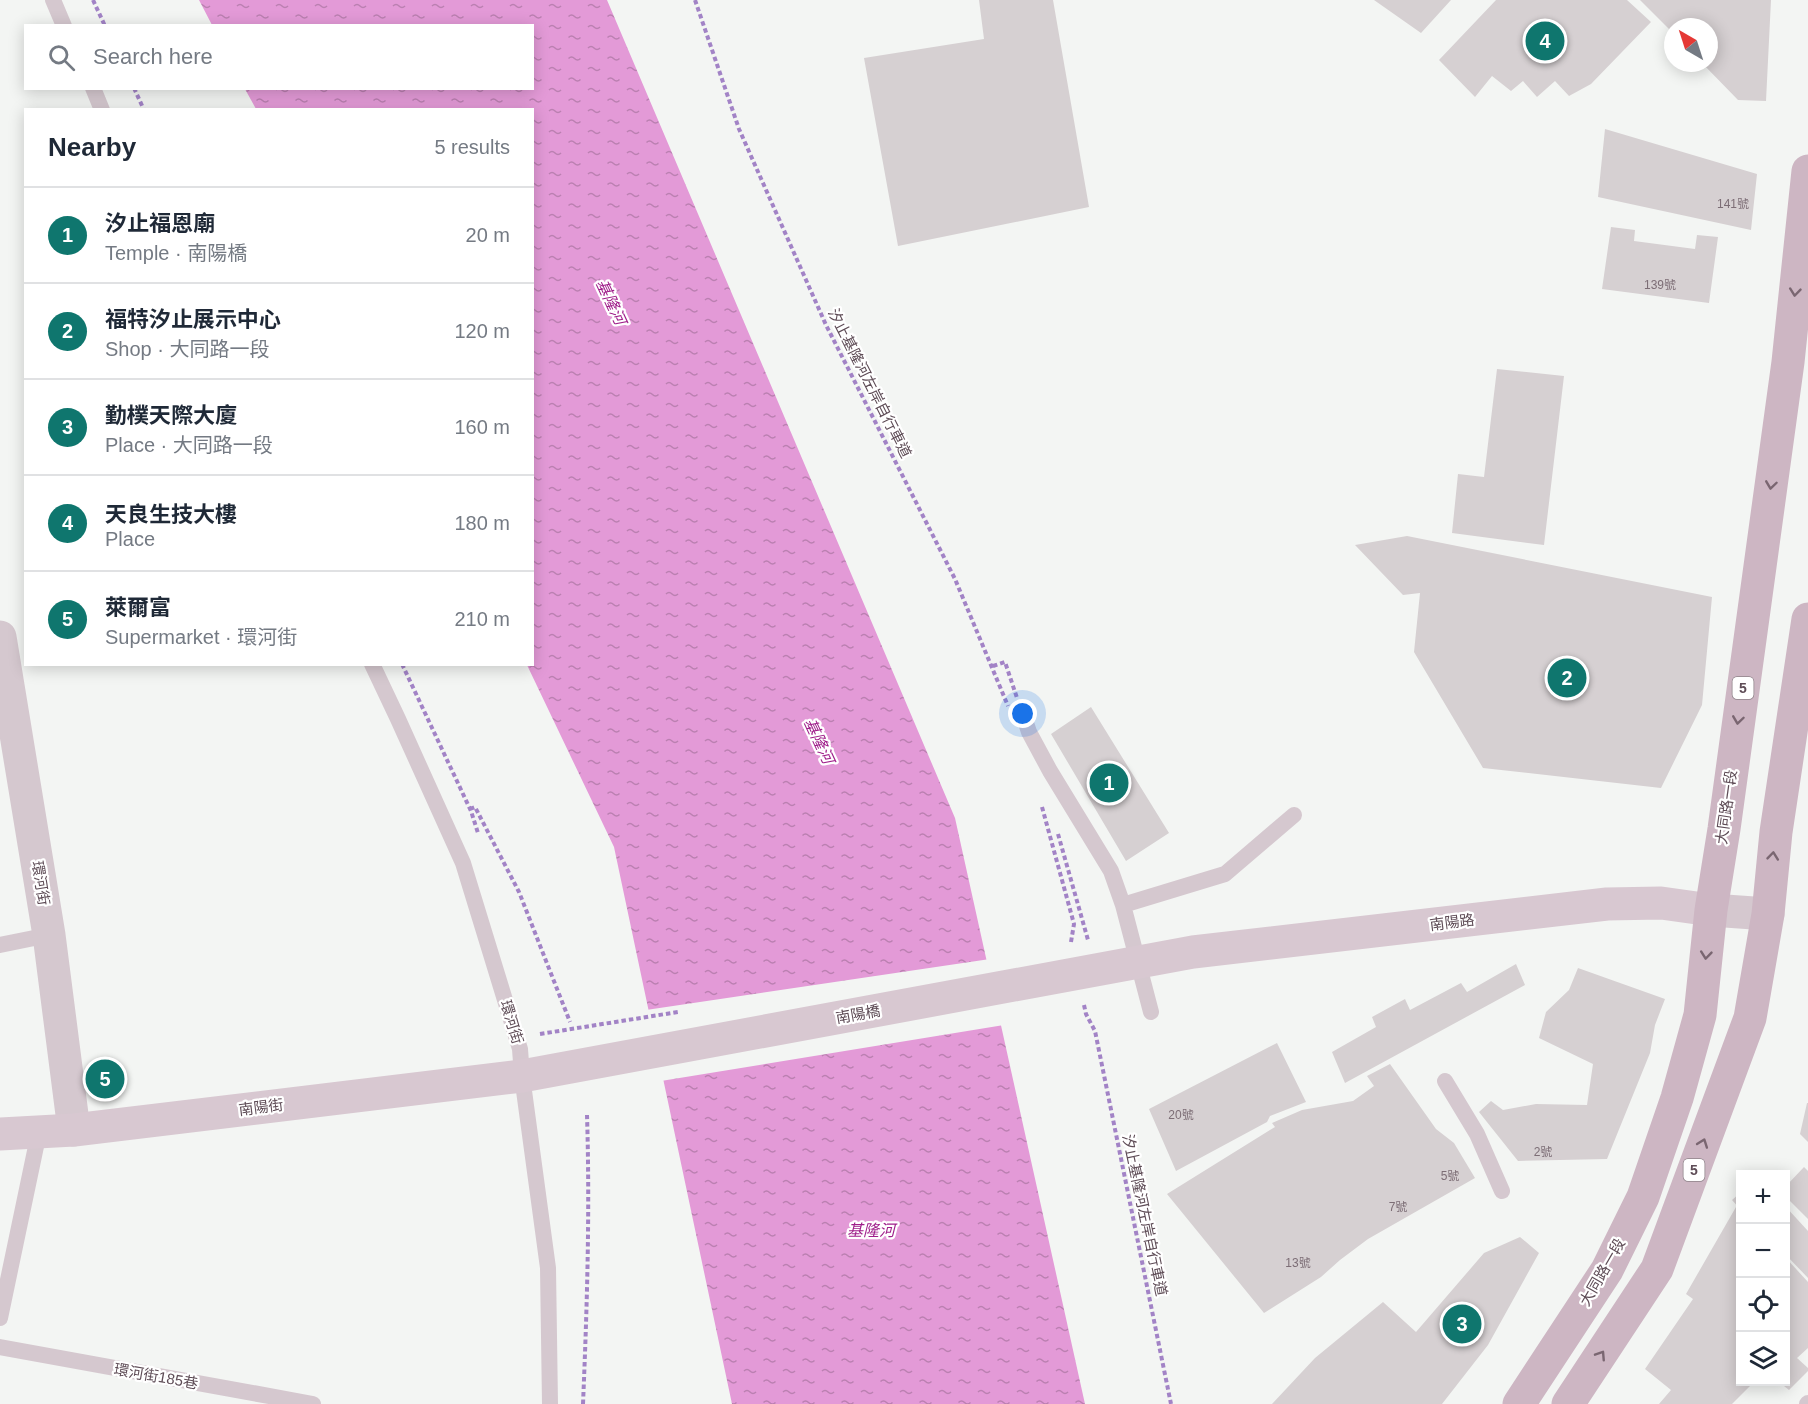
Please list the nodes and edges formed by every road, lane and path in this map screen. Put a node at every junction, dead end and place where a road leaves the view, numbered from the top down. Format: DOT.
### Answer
graph roads {
  1 [pos="53,0"];
  2 [pos="93,0"];
  3 [pos="695,0"];
  4 [pos="63,24"];
  5 [pos="104,24"];
  6 [pos="94,90"];
  7 [pos="135,90"];
  8 [pos="101,108"];
  9 [pos="143,108"];
  10 [pos="1808,171"];
  11 [pos="1808,619"];
  12 [pos="0,637"];
  13 [pos="373,666"];
  14 [pos="403,666"];
  15 [pos="993,666"];
  16 [pos="1009,709"];
  17 [pos="1025,720"];
  18 [pos="1041,805"];
  19 [pos="1294,816"];
  20 [pos="1058,833"];
  21 [pos="1123,905"];
  22 [pos="1710,910"];
  23 [pos="1768,914"];
  24 [pos="1074,924"];
  25 [pos="49,935"];
  26 [pos="1089,944"];
  27 [pos="0,945"];
  28 [pos="1193,952"];
  29 [pos="1151,1012"];
  30 [pos="570,1022"];
  31 [pos="1095,1031"];
  32 [pos="522,1076"];
  33 [pos="1445,1081"];
  34 [pos="587,1115"];
  35 [pos="74,1130"];
  36 [pos="39,1132"];
  37 [pos="0,1134"];
  38 [pos="1502,1191"];
  39 [pos="0,1318"];
  40 [pos="0,1347"];
  41 [pos="313,1404"];
  42 [pos="550,1404"];
  43 [pos="583,1404"];
  44 [pos="1171,1404"];
  45 [pos="1520,1404"];
  46 [pos="1568,1404"];
  1 -- 4 [label="lane"];
  2 -- 5 [label="path"];
  3 -- 15 [label="path, 汐止基隆河左岸自行車道"];
  6 -- 8 [label="lane"];
  7 -- 9 [label="path"];
  10 -- 22 [label="main road, 大同路一段 / 5, one-way"];
  23 -- 11 [label="main road, 5, one-way"];
  12 -- 25 [label="street, 環河街"];
  13 -- 32 [label="lane, 環河街"];
  14 -- 30 [label="path"];
  15 -- 16 [label="path, 汐止基隆河左岸自行車道"];
  15 -- 17 [label="path"];
  17 -- 21 [label="lane"];
  18 -- 24 [label="path"];
  19 -- 21 [label="lane"];
  20 -- 26 [label="path"];
  21 -- 29 [label="lane"];
  22 -- 23 [label="street"];
  22 -- 28 [label="street, 南陽路"];
  22 -- 45 [label="main road, 大同路一段 / 5, one-way"];
  46 -- 23 [label="main road, 5, one-way"];
  25 -- 27 [label="lane"];
  25 -- 35 [label="street, 環河街"];
  28 -- 32 [label="street, 南陽橋"];
  31 -- 44 [label="path, 汐止基隆河左岸自行車道"];
  32 -- 35 [label="street, 南陽街"];
  32 -- 42 [label="lane, 環河街"];
  33 -- 38 [label="lane"];
  34 -- 43 [label="path"];
  35 -- 36 [label="street, 南陽街"];
  36 -- 37 [label="street, 南陽街"];
  36 -- 39 [label="lane"];
  40 -- 41 [label="lane, 環河街185巷"];
}
